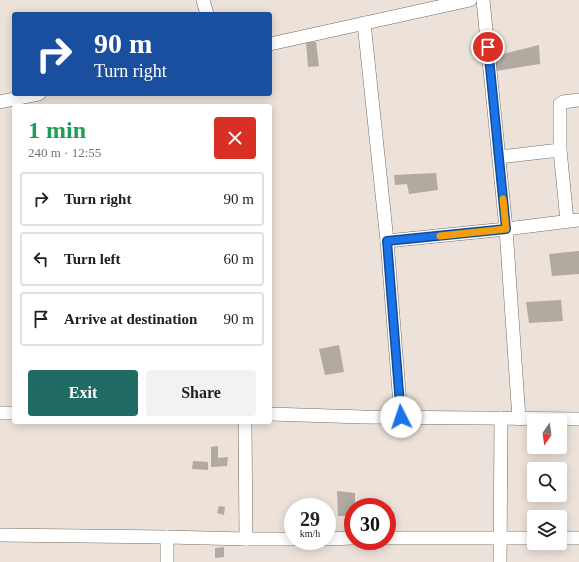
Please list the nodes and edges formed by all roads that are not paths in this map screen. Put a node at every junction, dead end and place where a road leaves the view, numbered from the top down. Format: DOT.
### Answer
graph roads {
  1 [pos="203,0"];
  2 [pos="483,0"];
  3 [pos="461,1"];
  4 [pos="206,12"];
  5 [pos="364,23"];
  6 [pos="272,44"];
  7 [pos="28,96"];
  8 [pos="579,100"];
  9 [pos="0,102"];
  10 [pos="560,150"];
  11 [pos="499,157"];
  12 [pos="573,220"];
  13 [pos="506,229"];
  14 [pos="387,241"];
  15 [pos="0,413"];
  16 [pos="12,413"];
  17 [pos="272,414"];
  18 [pos="401,417"];
  19 [pos="501,418"];
  20 [pos="519,419"];
  21 [pos="579,419"];
  22 [pos="245,424"];
  23 [pos="0,535"];
  24 [pos="167,537"];
  25 [pos="396,538"];
  26 [pos="500,538"];
  27 [pos="527,538"];
  28 [pos="567,538"];
  29 [pos="579,538"];
  30 [pos="246,539"];
  31 [pos="284,539"];
  32 [pos="167,562"];
  33 [pos="500,562"];
  1 -- 4 [label="street"];
  2 -- 11 [label="street"];
  3 -- 5 [label="street"];
  5 -- 6 [label="street"];
  5 -- 14 [label="street"];
  7 -- 9 [label="street"];
  8 -- 10 [label="street"];
  10 -- 11 [label="street"];
  10 -- 12 [label="street"];
  11 -- 13 [label="street"];
  12 -- 13 [label="street"];
  13 -- 14 [label="street"];
  13 -- 20 [label="street"];
  14 -- 18 [label="street"];
  15 -- 16 [label="street"];
  17 -- 18 [label="street"];
  18 -- 19 [label="street"];
  19 -- 20 [label="street"];
  19 -- 26 [label="street"];
  20 -- 21 [label="street"];
  22 -- 30 [label="street"];
  23 -- 24 [label="street"];
  24 -- 30 [label="street"];
  24 -- 32 [label="street"];
  25 -- 26 [label="street"];
  26 -- 27 [label="street"];
  26 -- 33 [label="street"];
  28 -- 29 [label="street"];
  30 -- 31 [label="street"];
}
